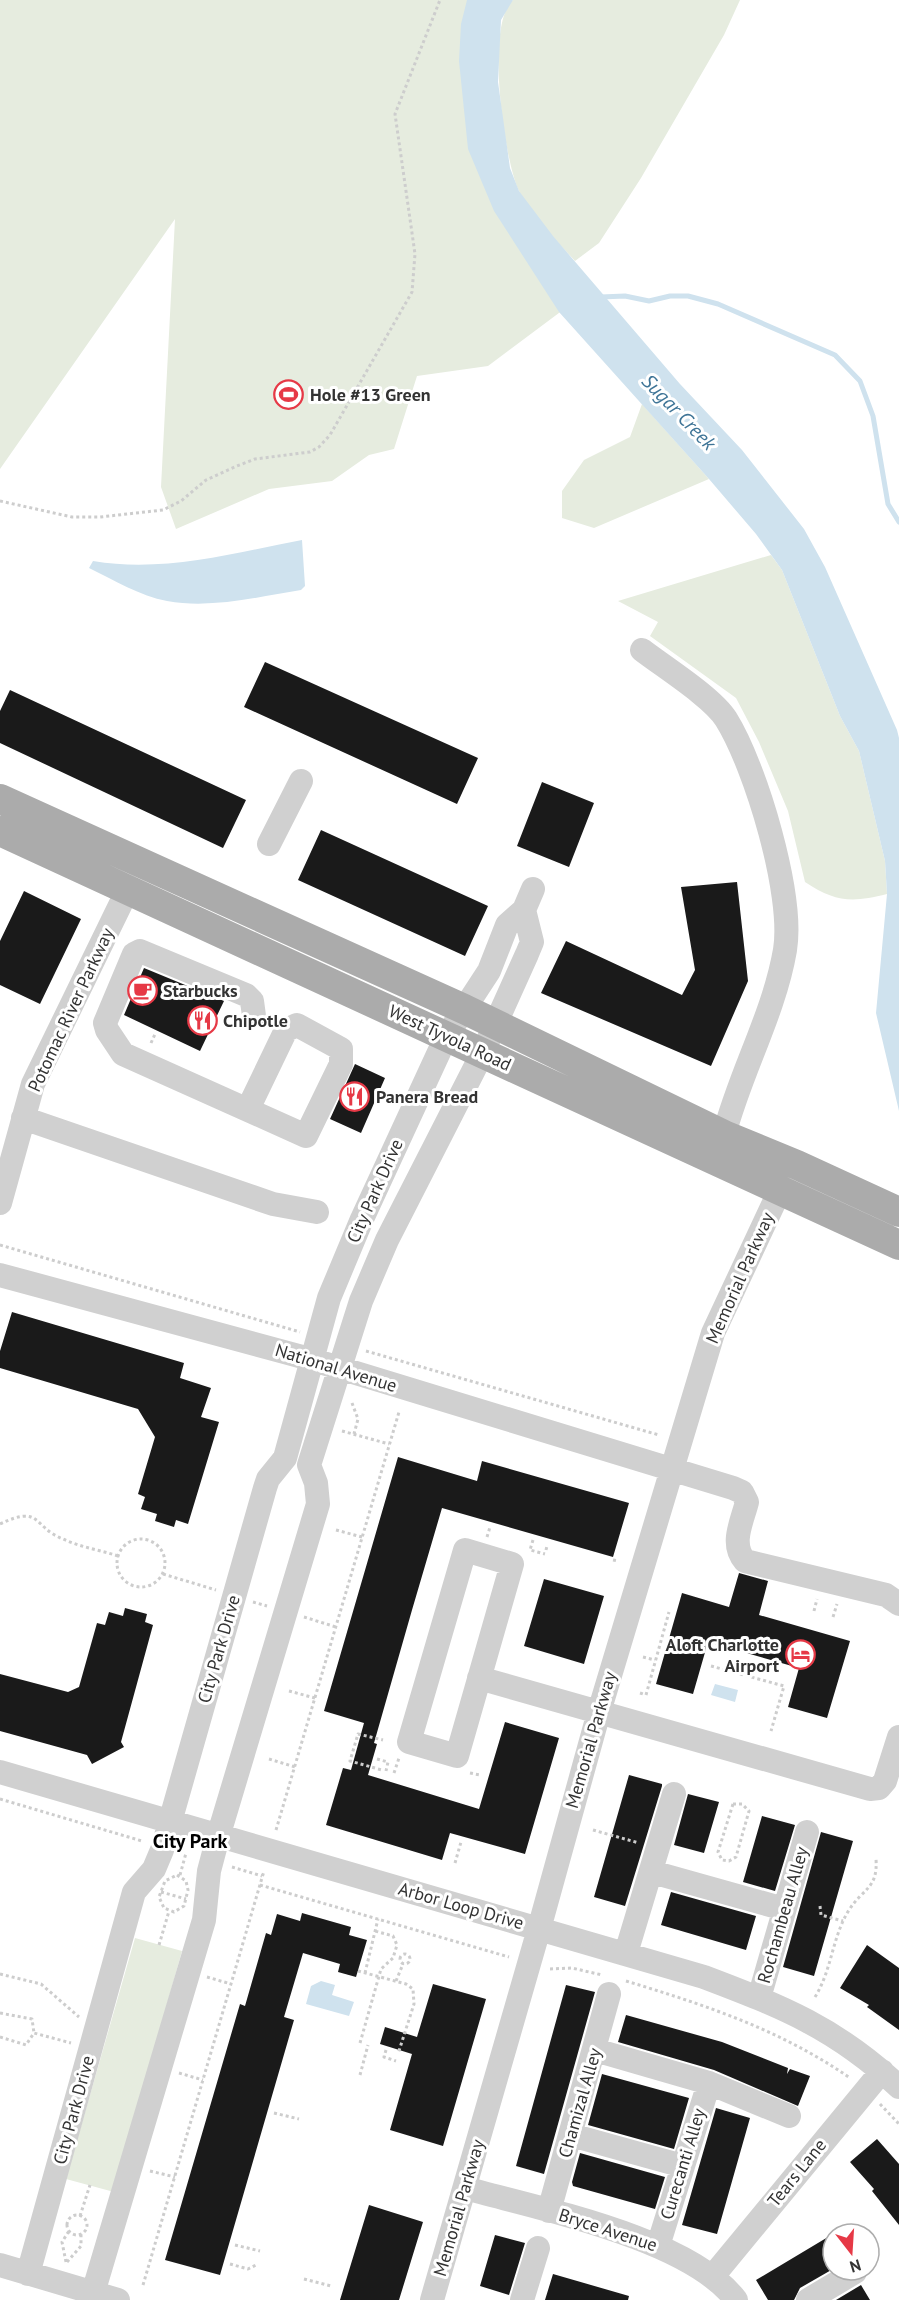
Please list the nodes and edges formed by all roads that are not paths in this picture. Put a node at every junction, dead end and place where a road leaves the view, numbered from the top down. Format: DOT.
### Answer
graph roads {
  1 [pos="642,650"];
  2 [pos="301,781"];
  3 [pos="0,799"];
  4 [pos="0,831"];
  5 [pos="269,844"];
  6 [pos="128,889"];
  7 [pos="464,1009"];
  8 [pos="254,1016"];
  9 [pos="494,1024"];
  10 [pos="446,1037"];
  11 [pos="482,1054"];
  12 [pos="248,1109"];
  13 [pos="23,1118"];
  14 [pos="724,1135"];
  15 [pos="780,1190"];
  16 [pos="0,1203"];
  17 [pos="894,1209"];
  18 [pos="317,1212"];
  19 [pos="362,1220"];
  20 [pos="387,1240"];
  21 [pos="899,1245"];
  22 [pos="0,1275"];
  23 [pos="310,1359"];
  24 [pos="340,1369"];
  25 [pos="671,1468"];
  26 [pos="899,1604"];
  27 [pos="479,1678"];
  28 [pos="599,1712"];
  29 [pos="899,1737"];
  30 [pos="0,1772"];
  31 [pos="674,1794"];
  32 [pos="170,1822"];
  33 [pos="807,1832"];
  34 [pos="218,1837"];
  35 [pos="652,1872"];
  36 [pos="784,1909"];
  37 [pos="539,1929"];
  38 [pos="626,1953"];
  39 [pos="612,1983"];
  40 [pos="759,1998"];
  41 [pos="595,2050"];
  42 [pos="891,2079"];
  43 [pos="709,2083"];
  44 [pos="789,2116"];
  45 [pos="571,2135"];
  46 [pos="683,2166"];
  47 [pos="465,2188"];
  48 [pos="549,2211"];
  49 [pos="658,2246"];
  50 [pos="538,2248"];
  51 [pos="0,2265"];
  52 [pos="28,2274"];
  53 [pos="713,2276"];
  54 [pos="838,2282"];
  55 [pos="93,2293"];
  56 [pos="118,2300"];
  57 [pos="432,2300"];
  58 [pos="522,2300"];
  59 [pos="736,2300"];
  60 [pos="808,2300"];
  1 -- 14 [label="street"];
  2 -- 5 [label="street"];
  3 -- 7 [label="main road, West Tyvola Road"];
  4 -- 6 [label="main road, West Tyvola Road"];
  6 -- 10 [label="main road, West Tyvola Road"];
  6 -- 13 [label="street, Potomac River Parkway"];
  7 -- 9 [label="main road, West Tyvola Road"];
  7 -- 9 [label="street, City Park Drive"];
  7 -- 10 [label="street, City Park Drive"];
  8 -- 12 [label="street"];
  9 -- 11 [label="street, City Park Drive"];
  9 -- 14 [label="main road, West Tyvola Road"];
  10 -- 11 [label="main road, West Tyvola Road"];
  10 -- 19 [label="street, City Park Drive"];
  11 -- 15 [label="main road, West Tyvola Road"];
  11 -- 20 [label="street, City Park Drive"];
  12 -- 12 [label="street"];
  13 -- 16 [label="street, Potomac River Parkway"];
  13 -- 18 [label="street"];
  14 -- 17 [label="main road, West Tyvola Road"];
  15 -- 21 [label="main road, West Tyvola Road"];
  15 -- 25 [label="street, Memorial Parkway"];
  19 -- 20 [label="street"];
  19 -- 23 [label="street, City Park Drive"];
  20 -- 24 [label="street, City Park Drive"];
  22 -- 23 [label="street, National Avenue"];
  23 -- 24 [label="street, National Avenue"];
  23 -- 32 [label="street, City Park Drive"];
  24 -- 25 [label="street, National Avenue"];
  24 -- 34 [label="street, City Park Drive"];
  25 -- 26 [label="street, National Avenue"];
  25 -- 28 [label="street, Memorial Parkway"];
  27 -- 27 [label="street"];
  27 -- 28 [label="street"];
  28 -- 29 [label="street"];
  28 -- 37 [label="street, Memorial Parkway"];
  30 -- 32 [label="street, Arbor Loop Drive"];
  31 -- 35 [label="street"];
  32 -- 34 [label="street, Arbor Loop Drive"];
  32 -- 52 [label="street, City Park Drive"];
  33 -- 36 [label="street, Rochambeau Alley"];
  34 -- 37 [label="street, Arbor Loop Drive"];
  34 -- 55 [label="street, City Park Drive"];
  35 -- 36 [label="street"];
  35 -- 38 [label="street"];
  36 -- 40 [label="street, Rochambeau Alley"];
  37 -- 38 [label="street, Arbor Loop Drive"];
  37 -- 47 [label="street, Memorial Parkway"];
  38 -- 40 [label="street, Arbor Loop Drive"];
  39 -- 41 [label="street, Chamizal Alley"];
  40 -- 42 [label="street, Arbor Loop Drive"];
  41 -- 43 [label="street"];
  41 -- 45 [label="street, Chamizal Alley"];
  42 -- 53 [label="street, Tears Lane"];
  43 -- 44 [label="street"];
  43 -- 46 [label="street, Curecanti Alley"];
  45 -- 46 [label="street"];
  45 -- 48 [label="street, Chamizal Alley"];
  46 -- 49 [label="street, Curecanti Alley"];
  47 -- 48 [label="street, Bryce Avenue"];
  47 -- 57 [label="street, Memorial Parkway"];
  48 -- 49 [label="street, Bryce Avenue"];
  49 -- 53 [label="street, Bryce Avenue"];
  50 -- 58 [label="street"];
  51 -- 52 [label="street"];
  52 -- 55 [label="street"];
  53 -- 59 [label="street, Bryce Avenue"];
  54 -- 60 [label="street"];
  55 -- 56 [label="street"];
}
